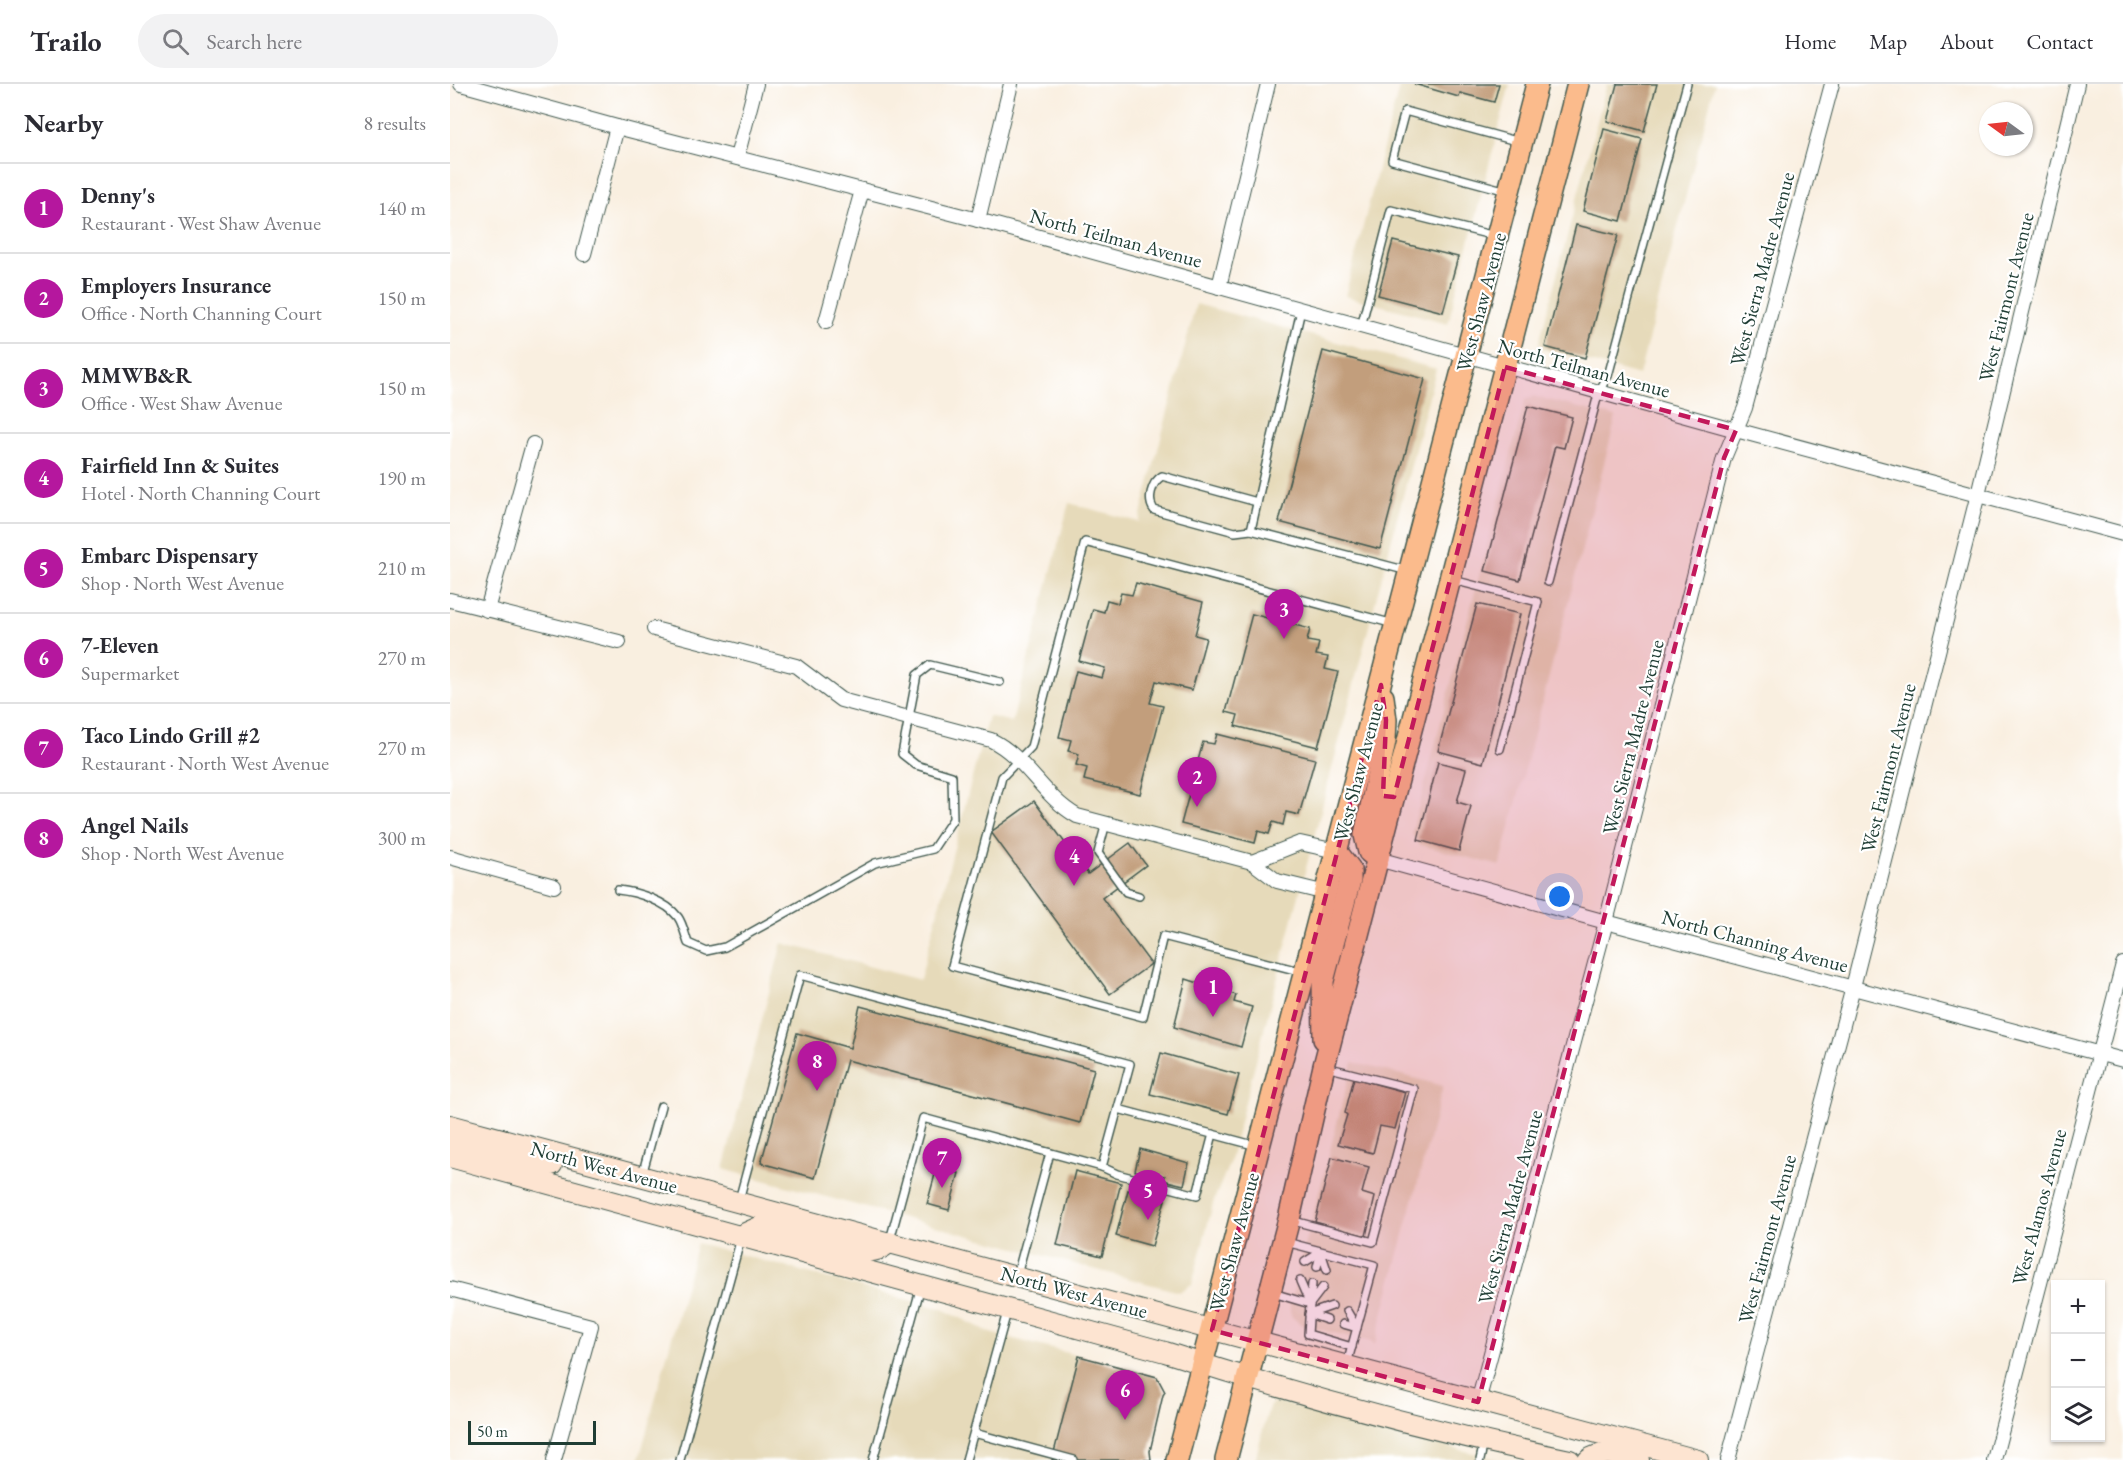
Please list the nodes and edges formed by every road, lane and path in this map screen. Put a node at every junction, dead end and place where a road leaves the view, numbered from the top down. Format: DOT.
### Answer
graph roads {
  1 [pos="461,84"];
  2 [pos="756,84"];
  3 [pos="1011,84"];
  4 [pos="1268,84"];
  5 [pos="1537,84"];
  6 [pos="1578,84"];
  7 [pos="1687,84"];
  8 [pos="1832,84"];
  9 [pos="2078,84"];
  10 [pos="498,89"];
  11 [pos="617,127"];
  12 [pos="1522,143"];
  13 [pos="737,157"];
  14 [pos="862,190"];
  15 [pos="1509,192"];
  16 [pos="978,220"];
  17 [pos="1498,237"];
  18 [pos="584,254"];
  19 [pos="1219,287"];
  20 [pos="1302,310"];
  21 [pos="826,322"];
  22 [pos="1361,327"];
  23 [pos="1467,356"];
  24 [pos="1505,367"];
  25 [pos="1599,391"];
  26 [pos="1736,430"];
  27 [pos="533,444"];
  28 [pos="1978,494"];
  29 [pos="1257,502"];
  30 [pos="1251,530"];
  31 [pos="2123,534"];
  32 [pos="1410,572"];
  33 [pos="1450,580"];
  34 [pos="1548,582"];
  35 [pos="450,600"];
  36 [pos="487,610"];
  37 [pos="1397,624"];
  38 [pos="654,629"];
  39 [pos="619,642"];
  40 [pos="1000,682"];
  41 [pos="1381,685"];
  42 [pos="908,717"];
  43 [pos="1500,748"];
  44 [pos="1018,762"];
  45 [pos="1106,823"];
  46 [pos="1336,851"];
  47 [pos="450,857"];
  48 [pos="1378,859"];
  49 [pos="1252,862"];
  50 [pos="554,886"];
  51 [pos="618,890"];
  52 [pos="1326,893"];
  53 [pos="1139,896"];
  54 [pos="1606,922"];
  55 [pos="2123,964"];
  56 [pos="1305,972"];
  57 [pos="1853,987"];
  58 [pos="2100,1054"];
  59 [pos="2123,1060"];
  60 [pos="1324,1066"];
  61 [pos="661,1106"];
  62 [pos="1118,1109"];
  63 [pos="450,1125"];
  64 [pos="1213,1134"];
  65 [pos="450,1141"];
  66 [pos="1259,1147"];
  67 [pos="1050,1153"];
  68 [pos="450,1157"];
  69 [pos="1102,1167"];
  70 [pos="606,1168"];
  71 [pos="642,1178"];
  72 [pos="738,1203"];
  73 [pos="1289,1219"];
  74 [pos="741,1235"];
  75 [pos="1283,1241"];
  76 [pos="890,1242"];
  77 [pos="1321,1252"];
  78 [pos="1305,1262"];
  79 [pos="1317,1267"];
  80 [pos="1327,1270"];
  81 [pos="1016,1277"];
  82 [pos="1300,1281"];
  83 [pos="1312,1284"];
  84 [pos="921,1286"];
  85 [pos="1323,1287"];
  86 [pos="450,1289"];
  87 [pos="1270,1292"];
  88 [pos="1310,1304"];
  89 [pos="1332,1306"];
  90 [pos="1008,1309"];
  91 [pos="1347,1311"];
  92 [pos="1309,1314"];
  93 [pos="1327,1320"];
  94 [pos="1343,1324"];
  95 [pos="1357,1328"];
  96 [pos="1212,1330"];
  97 [pos="1308,1334"];
  98 [pos="1257,1342"];
  99 [pos="1352,1347"];
  100 [pos="1301,1354"];
  101 [pos="1202,1364"];
  102 [pos="1347,1366"];
  103 [pos="1248,1379"];
  104 [pos="1478,1402"];
  105 [pos="974,1433"];
  106 [pos="1482,1451"];
  107 [pos="554,1460"];
  108 [pos="680,1460"];
  109 [pos="873,1460"];
  110 [pos="966,1460"];
  111 [pos="1074,1460"];
  112 [pos="1176,1460"];
  113 [pos="1226,1460"];
  114 [pos="1570,1460"];
  115 [pos="1588,1460"];
  116 [pos="1639,1460"];
  117 [pos="1698,1460"];
  118 [pos="1728,1460"];
  119 [pos="1994,1460"];
  1 -- 10 [label="street, North Teilman Avenue"];
  2 -- 13 [label="street"];
  3 -- 16 [label="street"];
  4 -- 19 [label="street"];
  5 -- 12 [label="main road, West Shaw Avenue"];
  6 -- 24 [label="main road, West Shaw Avenue"];
  7 -- 25 [label="lane"];
  8 -- 26 [label="street, West Sierra Madre Avenue"];
  9 -- 28 [label="street, West Fairmont Avenue"];
  10 -- 11 [label="street, North Teilman Avenue"];
  11 -- 13 [label="street, North Teilman Avenue"];
  11 -- 18 [label="street"];
  12 -- 15 [label="main road, West Shaw Avenue"];
  12 -- 15 [label="lane"];
  13 -- 14 [label="street, North Teilman Avenue"];
  14 -- 16 [label="street, North Teilman Avenue"];
  14 -- 21 [label="street"];
  15 -- 17 [label="main road, West Shaw Avenue"];
  16 -- 19 [label="street, North Teilman Avenue"];
  17 -- 22 [label="lane"];
  17 -- 23 [label="main road, West Shaw Avenue"];
  19 -- 20 [label="street, North Teilman Avenue"];
  20 -- 22 [label="street, North Teilman Avenue"];
  20 -- 29 [label="lane"];
  22 -- 23 [label="street, North Teilman Avenue"];
  23 -- 24 [label="street, North Teilman Avenue"];
  23 -- 32 [label="main road, West Shaw Avenue"];
  24 -- 25 [label="street, North Teilman Avenue"];
  24 -- 33 [label="main road, West Shaw Avenue"];
  25 -- 26 [label="street, North Teilman Avenue"];
  25 -- 34 [label="lane"];
  26 -- 28 [label="street, North Teilman Avenue"];
  26 -- 54 [label="street, West Sierra Madre Avenue"];
  27 -- 36 [label="street"];
  28 -- 31 [label="street, North Teilman Avenue"];
  28 -- 57 [label="street, West Fairmont Avenue"];
  29 -- 30 [label="lane"];
  29 -- 30 [label="lane"];
  30 -- 32 [label="lane"];
  32 -- 37 [label="main road, West Shaw Avenue"];
  33 -- 43 [label="lane"];
  33 -- 48 [label="main road, West Shaw Avenue"];
  35 -- 36 [label="street"];
  36 -- 39 [label="street"];
  37 -- 41 [label="main road, West Shaw Avenue"];
  37 -- 44 [label="lane"];
  38 -- 42 [label="street"];
  40 -- 42 [label="lane"];
  41 -- 46 [label="main road, West Shaw Avenue"];
  41 -- 48 [label="main road"];
  42 -- 44 [label="street"];
  42 -- 51 [label="lane"];
  44 -- 45 [label="street"];
  44 -- 56 [label="lane"];
  45 -- 49 [label="street"];
  45 -- 53 [label="lane"];
  46 -- 49 [label="street"];
  46 -- 52 [label="main road, West Shaw Avenue"];
  46 -- 60 [label="main road"];
  47 -- 50 [label="street"];
  48 -- 54 [label="street, North Channing Avenue"];
  48 -- 60 [label="main road, West Shaw Avenue"];
  49 -- 52 [label="street"];
  52 -- 56 [label="main road, West Shaw Avenue"];
  54 -- 57 [label="street, North Channing Avenue"];
  54 -- 104 [label="street, West Sierra Madre Avenue"];
  55 -- 58 [label="street, West Alamos Avenue"];
  56 -- 66 [label="main road, West Shaw Avenue"];
  57 -- 58 [label="street, North Channing Avenue"];
  57 -- 118 [label="street, West Fairmont Avenue"];
  58 -- 59 [label="street, North Channing Avenue"];
  58 -- 119 [label="street, West Alamos Avenue"];
  60 -- 73 [label="main road, West Shaw Avenue"];
  60 -- 73 [label="lane"];
  61 -- 71 [label="lane"];
  62 -- 64 [label="lane"];
  62 -- 69 [label="lane"];
  62 -- 72 [label="lane"];
  63 -- 70 [label="main road, North West Avenue"];
  64 -- 66 [label="lane"];
  64 -- 69 [label="lane"];
  65 -- 70 [label="main road"];
  66 -- 96 [label="main road, West Shaw Avenue"];
  67 -- 69 [label="lane"];
  67 -- 76 [label="lane"];
  67 -- 81 [label="lane"];
  68 -- 74 [label="main road, North West Avenue"];
  70 -- 71 [label="main road, North West Avenue"];
  71 -- 72 [label="main road, North West Avenue"];
  72 -- 76 [label="main road, North West Avenue"];
  73 -- 75 [label="main road, West Shaw Avenue"];
  74 -- 76 [label="main road"];
  74 -- 84 [label="main road, North West Avenue"];
  74 -- 108 [label="lane"];
  75 -- 77 [label="lane"];
  75 -- 87 [label="main road, West Shaw Avenue"];
  76 -- 81 [label="main road, North West Avenue"];
  77 -- 78 [label="lane"];
  77 -- 79 [label="lane"];
  77 -- 80 [label="lane"];
  77 -- 95 [label="lane"];
  81 -- 96 [label="main road, North West Avenue"];
  82 -- 88 [label="lane"];
  83 -- 88 [label="lane"];
  84 -- 90 [label="main road, North West Avenue"];
  84 -- 109 [label="lane"];
  85 -- 88 [label="lane"];
  86 -- 107 [label="street"];
  87 -- 88 [label="lane"];
  87 -- 98 [label="main road, West Shaw Avenue"];
  88 -- 92 [label="lane"];
  89 -- 92 [label="lane"];
  90 -- 101 [label="main road, North West Avenue"];
  90 -- 105 [label="lane"];
  91 -- 95 [label="lane"];
  92 -- 93 [label="lane"];
  92 -- 97 [label="lane"];
  94 -- 95 [label="lane"];
  95 -- 99 [label="lane"];
  96 -- 98 [label="main road, North West Avenue"];
  96 -- 101 [label="main road, West Shaw Avenue"];
  97 -- 99 [label="lane"];
  97 -- 100 [label="lane"];
  98 -- 100 [label="main road, North West Avenue"];
  98 -- 103 [label="main road, West Shaw Avenue"];
  99 -- 102 [label="lane"];
  100 -- 102 [label="main road, North West Avenue"];
  101 -- 103 [label="main road, North West Avenue"];
  101 -- 112 [label="main road, West Shaw Avenue"];
  102 -- 104 [label="main road, North West Avenue"];
  103 -- 106 [label="main road, North West Avenue"];
  103 -- 113 [label="main road, West Shaw Avenue"];
  104 -- 117 [label="main road, North West Avenue"];
  105 -- 110 [label="lane"];
  105 -- 111 [label="lane"];
  106 -- 114 [label="main road, North West Avenue"];
  115 -- 116 [label="main road"];
}
